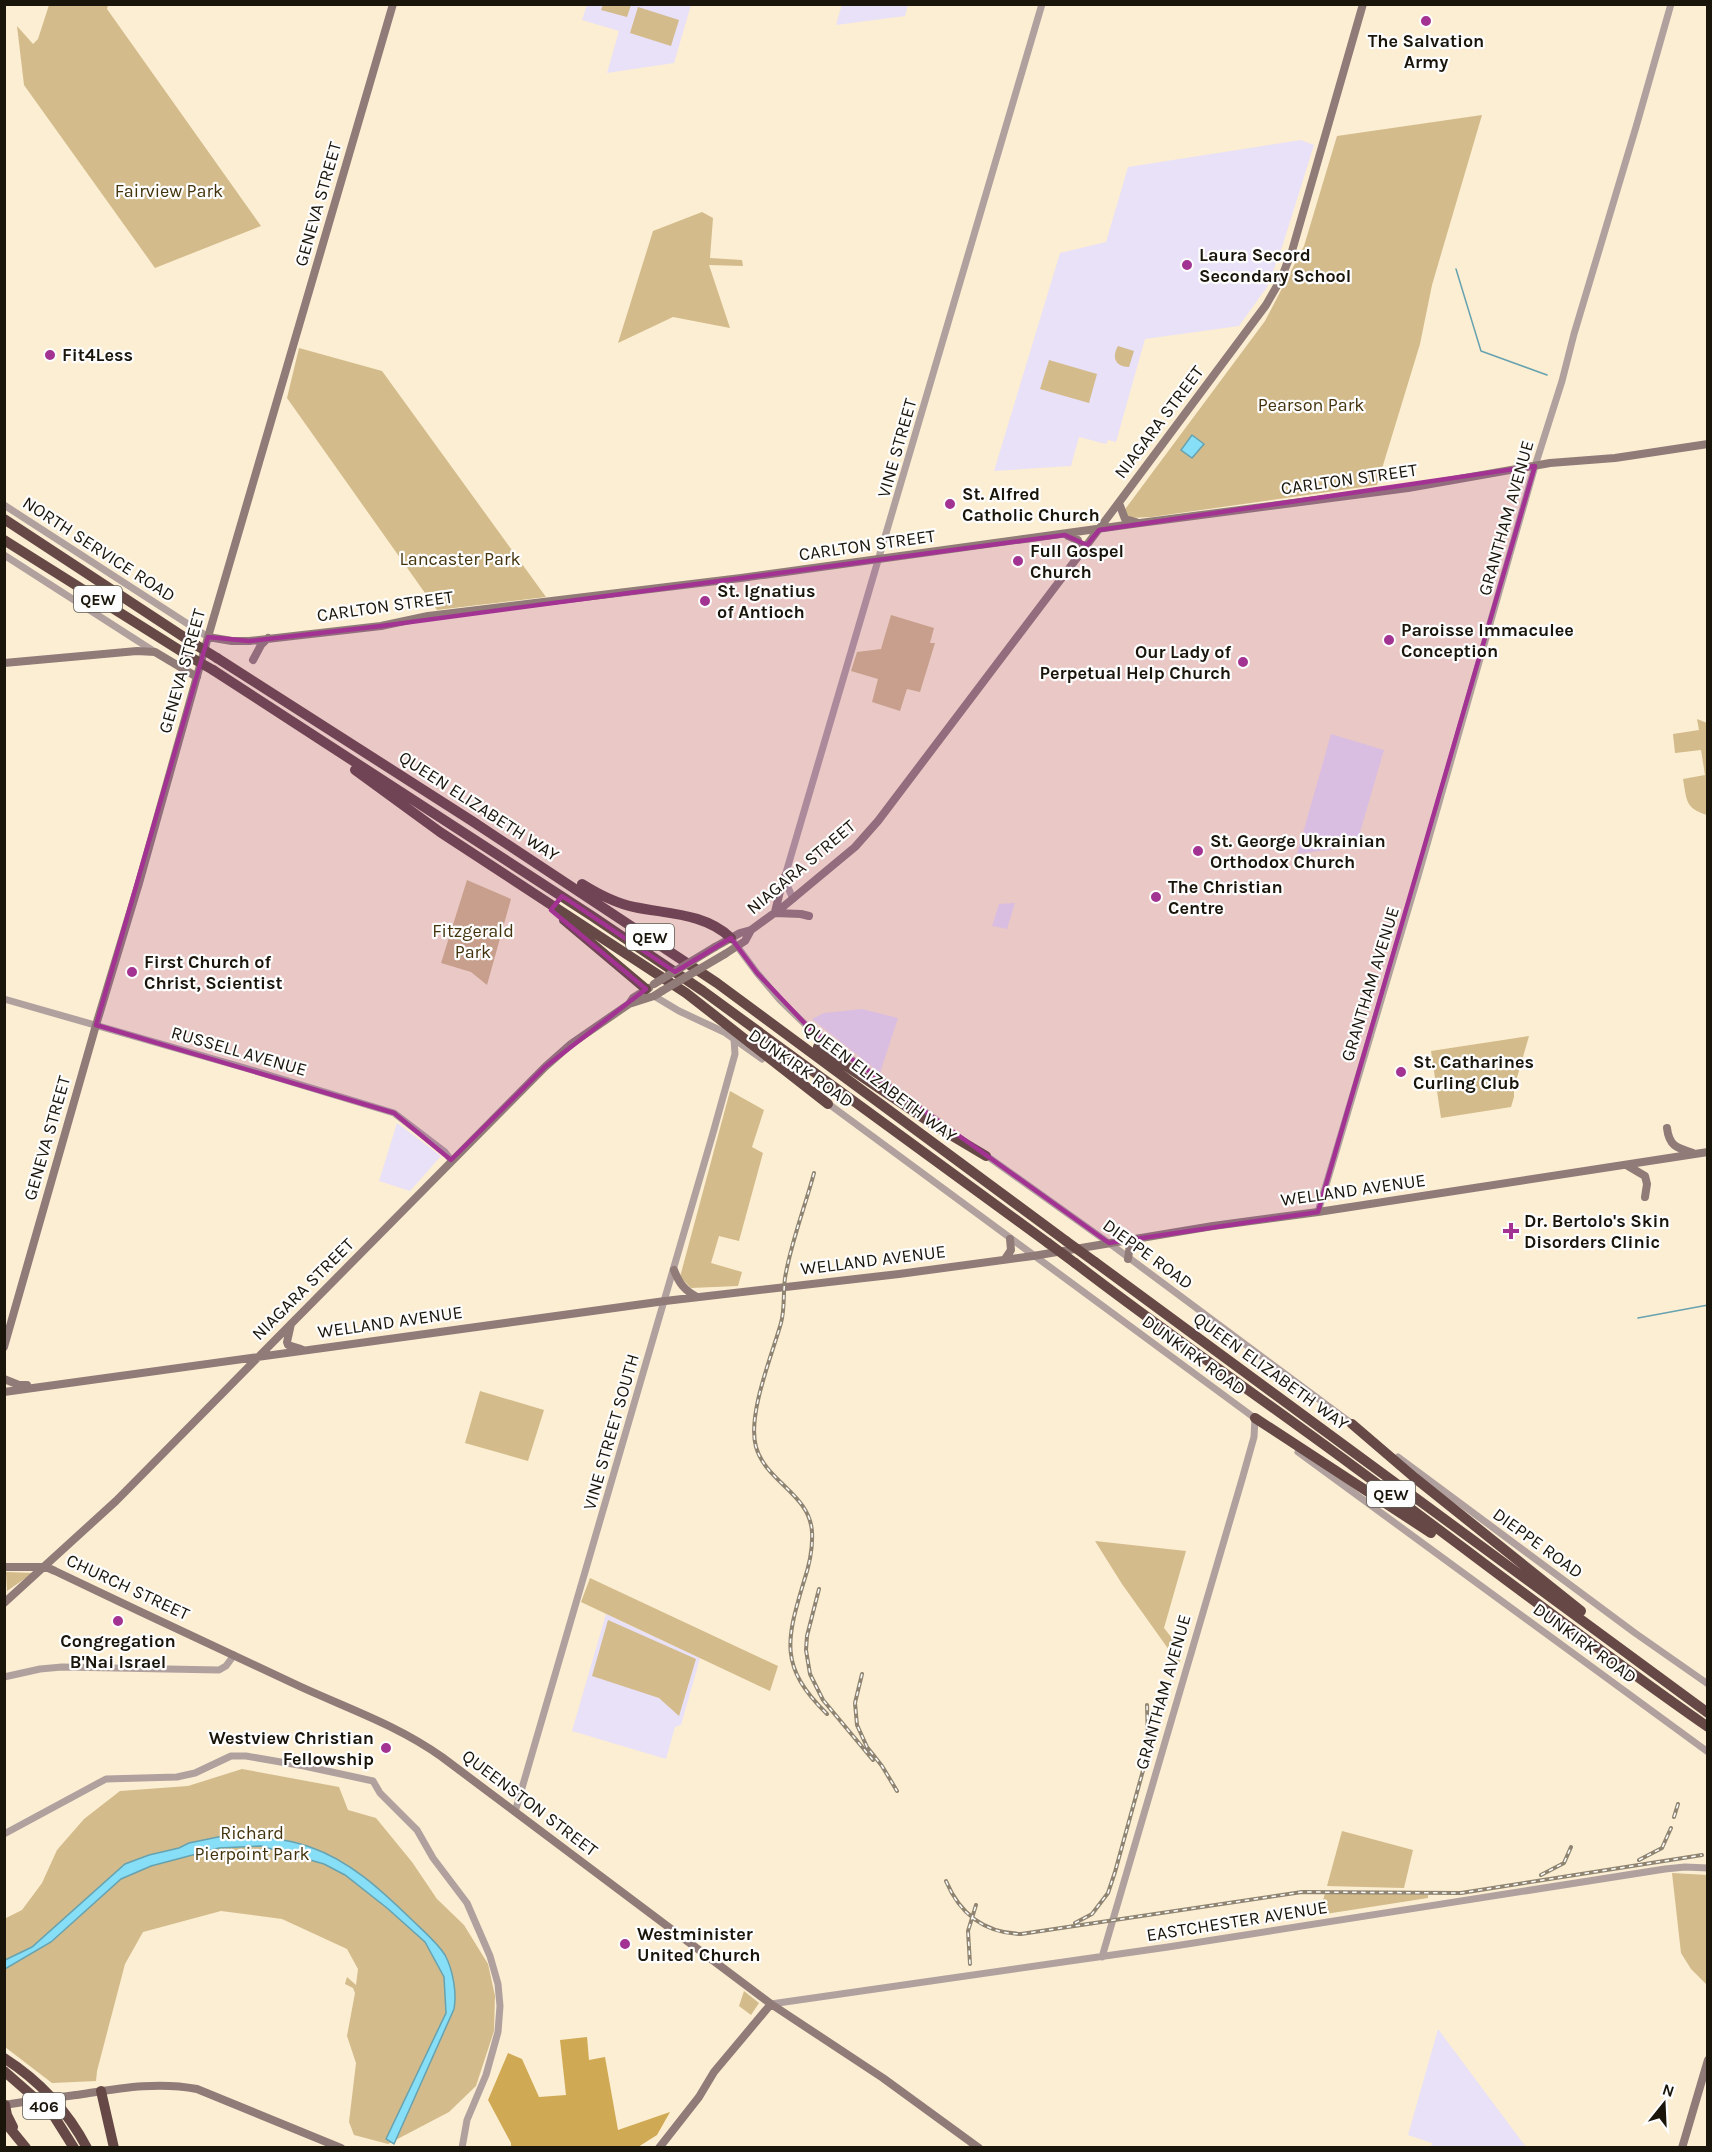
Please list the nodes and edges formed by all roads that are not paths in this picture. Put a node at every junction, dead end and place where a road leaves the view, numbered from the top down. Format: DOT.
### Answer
graph roads {
  1 [pos="393,4"];
  2 [pos="1042,4"];
  3 [pos="1363,4"];
  4 [pos="1671,4"];
  5 [pos="1707,444"];
  6 [pos="1535,466"];
  7 [pos="1119,503"];
  8 [pos="4,505"];
  9 [pos="4,519"];
  10 [pos="1140,523"];
  11 [pos="1099,530"];
  12 [pos="1065,535"];
  13 [pos="4,540"];
  14 [pos="4,555"];
  15 [pos="880,560"];
  16 [pos="1076,561"];
  17 [pos="208,638"];
  18 [pos="268,638"];
  19 [pos="155,652"];
  20 [pos="253,660"];
  21 [pos="4,663"];
  22 [pos="197,677"];
  23 [pos="336,751"];
  24 [pos="472,821"];
  25 [pos="785,876"];
  26 [pos="525,888"];
  27 [pos="793,899"];
  28 [pos="775,913"];
  29 [pos="809,916"];
  30 [pos="734,942"];
  31 [pos="652,990"];
  32 [pos="4,999"];
  33 [pos="747,1004"];
  34 [pos="96,1025"];
  35 [pos="734,1039"];
  36 [pos="752,1052"];
  37 [pos="734,1061"];
  38 [pos="828,1104"];
  39 [pos="1667,1128"];
  40 [pos="1707,1152"];
  41 [pos="1697,1154"];
  42 [pos="986,1156"];
  43 [pos="451,1160"];
  44 [pos="1628,1165"];
  45 [pos="1645,1197"];
  46 [pos="1318,1212"];
  47 [pos="1011,1239"];
  48 [pos="1137,1240"];
  49 [pos="1109,1244"];
  50 [pos="1033,1256"];
  51 [pos="1005,1259"];
  52 [pos="1128,1259"];
  53 [pos="674,1270"];
  54 [pos="697,1297"];
  55 [pos="665,1301"];
  56 [pos="292,1323"];
  57 [pos="4,1347"];
  58 [pos="307,1350"];
  59 [pos="259,1356"];
  60 [pos="4,1379"];
  61 [pos="39,1385"];
  62 [pos="4,1392"];
  63 [pos="1255,1418"];
  64 [pos="1352,1424"];
  65 [pos="1271,1429"];
  66 [pos="1254,1437"];
  67 [pos="1464,1550"];
  68 [pos="4,1566"];
  69 [pos="46,1568"];
  70 [pos="4,1603"];
  71 [pos="234,1655"];
  72 [pos="1633,1657"];
  73 [pos="4,1677"];
  74 [pos="1707,1684"];
  75 [pos="1707,1713"];
  76 [pos="1707,1727"];
  77 [pos="1707,1752"];
  78 [pos="515,1812"];
  79 [pos="4,1834"];
  80 [pos="1707,1868"];
  81 [pos="1102,1957"];
  82 [pos="771,2004"];
  83 [pos="4,2057"];
  84 [pos="1707,2060"];
  85 [pos="4,2072"];
  86 [pos="101,2091"];
  87 [pos="8,2104"];
  88 [pos="4,2121"];
  89 [pos="17,2135"];
  90 [pos="26,2148"];
  91 [pos="74,2148"];
  92 [pos="87,2148"];
  93 [pos="114,2148"];
  94 [pos="341,2148"];
  95 [pos="462,2148"];
  96 [pos="659,2148"];
  97 [pos="979,2148"];
  98 [pos="1682,2148"];
  1 -- 17 [label="main road, GENEVA STREET"];
  2 -- 15 [label="street, VINE STREET"];
  3 -- 7 [label="main road, NIAGARA STREET"];
  4 -- 6 [label="street, GRANTHAM AVENUE"];
  5 -- 6 [label="main road, CARLTON STREET"];
  6 -- 10 [label="main road, CARLTON STREET"];
  6 -- 46 [label="street, GRANTHAM AVENUE"];
  7 -- 10 [label="main road"];
  7 -- 11 [label="main road, NIAGARA STREET"];
  8 -- 17 [label="street, NORTH SERVICE ROAD"];
  9 -- 24 [label="highway, QUEEN ELIZABETH WAY / QEW, bridge"];
  10 -- 11 [label="main road, CARLTON STREET"];
  11 -- 12 [label="main road, CARLTON STREET"];
  11 -- 16 [label="main road, NIAGARA STREET"];
  12 -- 15 [label="main road, CARLTON STREET"];
  12 -- 16 [label="main road"];
  13 -- 23 [label="highway, QUEEN ELIZABETH WAY / QEW, bridge"];
  14 -- 19 [label="street"];
  15 -- 18 [label="main road, CARLTON STREET"];
  15 -- 25 [label="street, VINE STREET"];
  16 -- 27 [label="main road, NIAGARA STREET"];
  17 -- 18 [label="main road, CARLTON STREET"];
  17 -- 22 [label="main road, GENEVA STREET"];
  18 -- 20 [label="main road"];
  19 -- 21 [label="main road"];
  19 -- 22 [label="main road"];
  22 -- 34 [label="main road, GENEVA STREET"];
  23 -- 26 [label="highway"];
  23 -- 67 [label="highway, QUEEN ELIZABETH WAY / QEW, bridge"];
  24 -- 30 [label="highway"];
  24 -- 33 [label="highway, QUEEN ELIZABETH WAY / QEW"];
  25 -- 27 [label="street"];
  25 -- 28 [label="main road"];
  26 -- 31 [label="highway"];
  26 -- 38 [label="highway"];
  27 -- 28 [label="main road, NIAGARA STREET"];
  28 -- 29 [label="main road"];
  28 -- 30 [label="main road, NIAGARA STREET"];
  30 -- 31 [label="main road, NIAGARA STREET, bridge"];
  30 -- 31 [label="main road, NIAGARA STREET, bridge"];
  30 -- 42 [label="street, DIEPPE ROAD"];
  31 -- 35 [label="street, DUNKIRK ROAD"];
  31 -- 43 [label="main road, NIAGARA STREET"];
  32 -- 34 [label="street, RUSSELL AVENUE"];
  33 -- 42 [label="highway"];
  33 -- 72 [label="highway, QUEEN ELIZABETH WAY / QEW, bridge"];
  34 -- 43 [label="street, RUSSELL AVENUE"];
  34 -- 57 [label="main road, GENEVA STREET"];
  35 -- 36 [label="street, DUNKIRK ROAD"];
  35 -- 37 [label="street, VINE STREET SOUTH"];
  36 -- 37 [label="street"];
  36 -- 38 [label="street, DUNKIRK ROAD"];
  37 -- 53 [label="street, VINE STREET SOUTH"];
  38 -- 47 [label="street, DUNKIRK ROAD"];
  39 -- 41 [label="main road"];
  40 -- 41 [label="main road, WELLAND AVENUE"];
  41 -- 44 [label="main road, WELLAND AVENUE"];
  42 -- 49 [label="street, DIEPPE ROAD"];
  43 -- 56 [label="main road, NIAGARA STREET"];
  44 -- 45 [label="main road"];
  44 -- 46 [label="main road, WELLAND AVENUE"];
  46 -- 48 [label="main road, WELLAND AVENUE"];
  47 -- 50 [label="street, DUNKIRK ROAD"];
  47 -- 51 [label="main road"];
  48 -- 49 [label="main road, WELLAND AVENUE"];
  48 -- 52 [label="main road"];
  49 -- 50 [label="main road, WELLAND AVENUE"];
  49 -- 52 [label="street, DIEPPE ROAD"];
  50 -- 51 [label="main road, WELLAND AVENUE"];
  50 -- 63 [label="street, DUNKIRK ROAD"];
  51 -- 54 [label="main road, WELLAND AVENUE"];
  52 -- 64 [label="street, DIEPPE ROAD"];
  53 -- 54 [label="main road"];
  53 -- 55 [label="street, VINE STREET SOUTH"];
  54 -- 55 [label="main road, WELLAND AVENUE"];
  55 -- 58 [label="main road, WELLAND AVENUE"];
  55 -- 78 [label="street, VINE STREET SOUTH"];
  56 -- 58 [label="main road"];
  56 -- 59 [label="main road, NIAGARA STREET"];
  58 -- 59 [label="main road, WELLAND AVENUE"];
  59 -- 61 [label="main road, WELLAND AVENUE"];
  59 -- 69 [label="main road, NIAGARA STREET"];
  60 -- 61 [label="main road"];
  61 -- 62 [label="main road"];
  63 -- 65 [label="highway"];
  63 -- 66 [label="street, GRANTHAM AVENUE"];
  64 -- 72 [label="highway"];
  64 -- 74 [label="street, DIEPPE ROAD"];
  65 -- 66 [label="street"];
  65 -- 67 [label="highway"];
  65 -- 77 [label="street, DUNKIRK ROAD"];
  66 -- 81 [label="street, GRANTHAM AVENUE"];
  67 -- 76 [label="highway, QUEEN ELIZABETH WAY / QEW"];
  68 -- 69 [label="main road, CHURCH STREET"];
  69 -- 70 [label="main road, NIAGARA STREET"];
  69 -- 71 [label="main road, CHURCH STREET"];
  71 -- 73 [label="street"];
  71 -- 78 [label="main road, QUEENSTON STREET"];
  72 -- 75 [label="highway, QUEEN ELIZABETH WAY / QEW"];
  78 -- 82 [label="main road, QUEENSTON STREET"];
  79 -- 95 [label="street"];
  80 -- 81 [label="street, EASTCHESTER AVENUE"];
  81 -- 82 [label="street, EASTCHESTER AVENUE"];
  82 -- 96 [label="main road"];
  82 -- 97 [label="main road, QUEENSTON STREET"];
  83 -- 92 [label="highway, 406"];
  84 -- 98 [label="main road"];
  85 -- 91 [label="highway, 406"];
  86 -- 87 [label="main road, bridge"];
  86 -- 93 [label="highway"];
  86 -- 94 [label="main road"];
  87 -- 89 [label="highway"];
  88 -- 89 [label="highway"];
  89 -- 90 [label="highway"];
}
